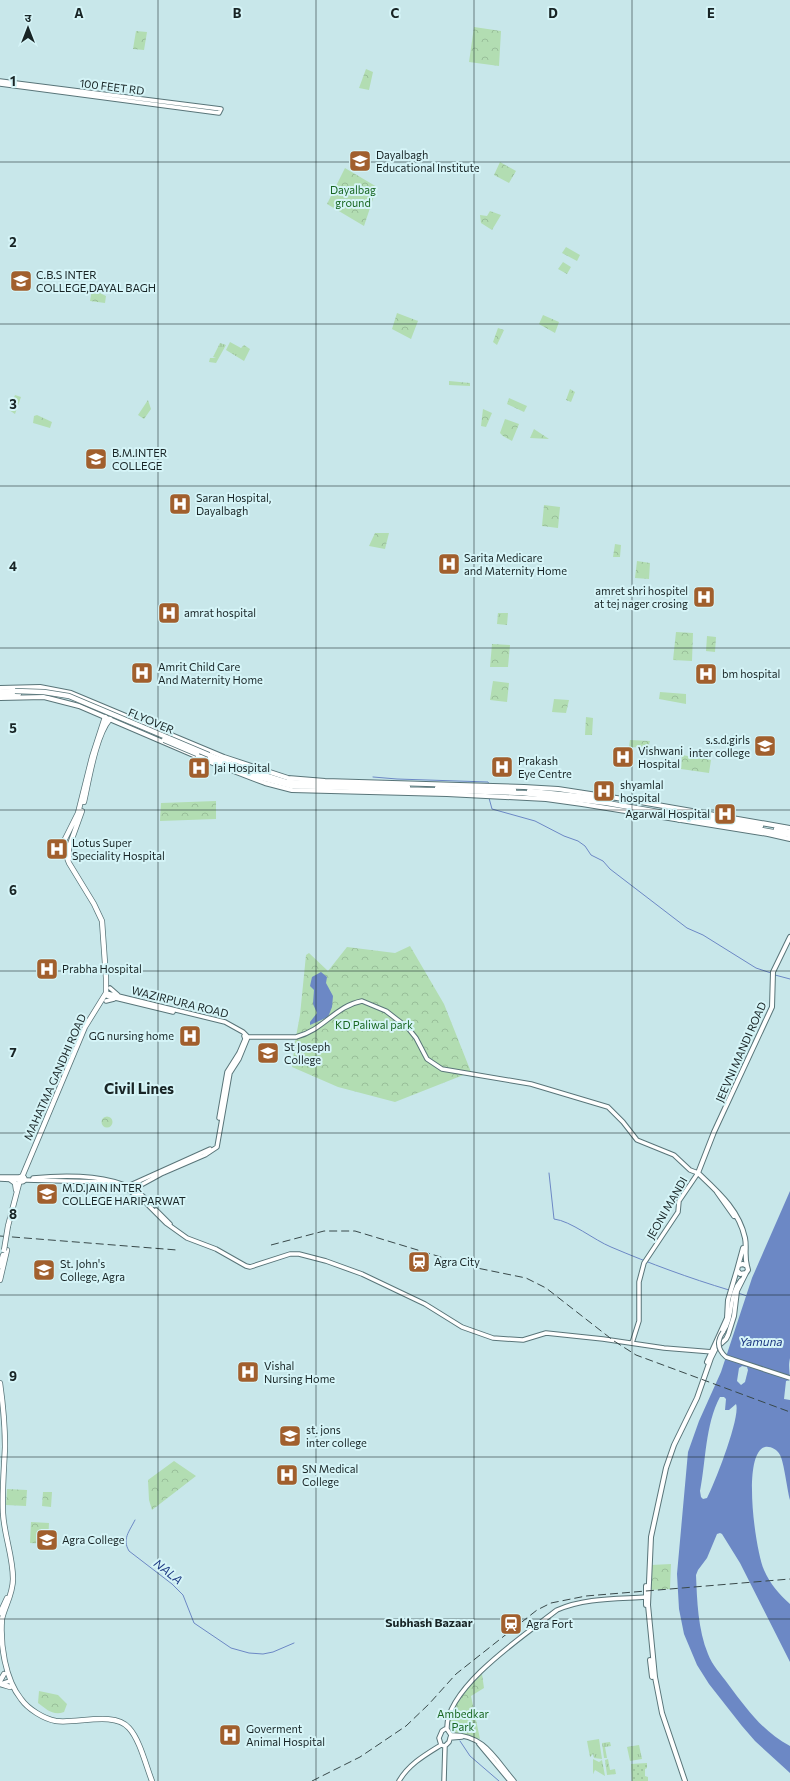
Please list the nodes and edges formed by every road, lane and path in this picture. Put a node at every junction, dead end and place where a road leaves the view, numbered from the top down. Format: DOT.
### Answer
graph roads {
  1 [pos="0,82"];
  2 [pos="221,109"];
  3 [pos="0,688"];
  4 [pos="0,692"];
  5 [pos="17,692"];
  6 [pos="0,696"];
  7 [pos="102,705"];
  8 [pos="121,713"];
  9 [pos="97,714"];
  10 [pos="105,717"];
  11 [pos="110,719"];
  12 [pos="117,722"];
  13 [pos="196,755"];
  14 [pos="208,757"];
  15 [pos="565,795"];
  16 [pos="704,812"];
  17 [pos="663,813"];
  18 [pos="685,813"];
  19 [pos="680,820"];
  20 [pos="746,820"];
  21 [pos="759,826"];
  22 [pos="790,828"];
  23 [pos="68,833"];
  24 [pos="790,833"];
  25 [pos="74,836"];
  26 [pos="790,839"];
  27 [pos="62,847"];
  28 [pos="69,847"];
  29 [pos="790,937"];
  30 [pos="110,988"];
  31 [pos="107,996"];
  32 [pos="118,997"];
  33 [pos="246,1037"];
  34 [pos="698,1173"];
  35 [pos="0,1178"];
  36 [pos="23,1179"];
  37 [pos="11,1180"];
  38 [pos="129,1188"];
  39 [pos="716,1190"];
  40 [pos="17,1191"];
  41 [pos="9,1226"];
  42 [pos="5,1250"];
  43 [pos="739,1265"];
  44 [pos="0,1266"];
  45 [pos="747,1266"];
  46 [pos="737,1270"];
  47 [pos="746,1273"];
  48 [pos="0,1280"];
  49 [pos="733,1292"];
  50 [pos="632,1343"];
  51 [pos="712,1352"];
  52 [pos="790,1378"];
  53 [pos="0,1383"];
  54 [pos="0,1406"];
  55 [pos="646,1597"];
  56 [pos="4,1608"];
  57 [pos="1,1615"];
  58 [pos="0,1661"];
  59 [pos="4,1674"];
  60 [pos="8,1681"];
  61 [pos="0,1682"];
  62 [pos="10,1687"];
  63 [pos="447,1730"];
  64 [pos="451,1736"];
  65 [pos="443,1745"];
  66 [pos="151,1781"];
  67 [pos="399,1781"];
  68 [pos="444,1781"];
  69 [pos="510,1781"];
  70 [pos="514,1781"];
  71 [pos="684,1781"];
  1 -- 2 [label="main road"];
  3 -- 7 [label="main road"];
  4 -- 5 [label="highway, FLYOVER"];
  5 -- 6 [label="highway, FLYOVER"];
  5 -- 13 [label="highway, FLYOVER, bridge"];
  5 -- 14 [label="highway, FLYOVER, bridge"];
  6 -- 9 [label="main road"];
  7 -- 8 [label="main road"];
  7 -- 9 [label="main road"];
  8 -- 12 [label="main road"];
  8 -- 16 [label="main road"];
  9 -- 10 [label="main road"];
  10 -- 11 [label="main road"];
  10 -- 23 [label="highway"];
  11 -- 12 [label="main road"];
  11 -- 25 [label="highway"];
  12 -- 13 [label="main road"];
  13 -- 14 [label="highway, FLYOVER"];
  13 -- 19 [label="main road"];
  14 -- 15 [label="highway, FLYOVER"];
  15 -- 17 [label="highway"];
  15 -- 18 [label="highway"];
  16 -- 18 [label="highway"];
  16 -- 20 [label="main road"];
  17 -- 19 [label="highway"];
  17 -- 24 [label="highway"];
  18 -- 21 [label="highway"];
  19 -- 26 [label="main road"];
  20 -- 21 [label="highway"];
  20 -- 22 [label="main road"];
  21 -- 24 [label="highway"];
  23 -- 25 [label="highway"];
  23 -- 27 [label="highway"];
  25 -- 28 [label="highway"];
  27 -- 28 [label="highway"];
  27 -- 31 [label="highway"];
  28 -- 30 [label="highway, MAHATMA GANDHI ROAD"];
  29 -- 34 [label="main road, JEEVNI MANDI ROAD"];
  30 -- 31 [label="highway, MAHATMA GANDHI ROAD"];
  30 -- 32 [label="main road"];
  31 -- 32 [label="main road, WAZIRPURA ROAD"];
  31 -- 32 [label="main road"];
  31 -- 36 [label="highway, MAHATMA GANDHI ROAD"];
  32 -- 33 [label="main road, WAZIRPURA ROAD"];
  33 -- 34 [label="main road"];
  33 -- 38 [label="main road"];
  34 -- 39 [label="main road"];
  34 -- 50 [label="main road, JEONI MANDI"];
  35 -- 36 [label="main road"];
  35 -- 37 [label="main road"];
  36 -- 37 [label="main road"];
  36 -- 38 [label="main road"];
  36 -- 40 [label="highway, MAHATMA GANDHI ROAD"];
  36 -- 41 [label="highway, MAHATMA GANDHI ROAD"];
  37 -- 40 [label="highway"];
  38 -- 50 [label="main road"];
  39 -- 43 [label="main road"];
  39 -- 45 [label="main road"];
  40 -- 41 [label="highway, MAHATMA GANDHI ROAD"];
  41 -- 42 [label="highway, MAHATMA GANDHI ROAD, bridge"];
  42 -- 44 [label="highway, MAHATMA GANDHI ROAD"];
  42 -- 48 [label="highway, MAHATMA GANDHI ROAD"];
  43 -- 45 [label="main road"];
  43 -- 46 [label="main road"];
  45 -- 47 [label="main road"];
  46 -- 47 [label="main road"];
  46 -- 49 [label="main road"];
  47 -- 49 [label="main road"];
  49 -- 51 [label="main road"];
  49 -- 51 [label="main road"];
  49 -- 52 [label="main road, bridge"];
  50 -- 51 [label="main road"];
  51 -- 55 [label="main road"];
  51 -- 71 [label="main road"];
  53 -- 56 [label="highway"];
  54 -- 56 [label="highway"];
  55 -- 63 [label="main road"];
  55 -- 71 [label="main road"];
  56 -- 57 [label="highway"];
  57 -- 60 [label="highway"];
  58 -- 59 [label="highway"];
  59 -- 60 [label="highway"];
  59 -- 61 [label="highway"];
  60 -- 61 [label="main road"];
  60 -- 62 [label="highway"];
  60 -- 66 [label="highway"];
  61 -- 62 [label="highway"];
  62 -- 66 [label="highway"];
  63 -- 64 [label="main road"];
  63 -- 65 [label="main road"];
  64 -- 65 [label="main road"];
  64 -- 69 [label="main road"];
  64 -- 70 [label="main road"];
  65 -- 67 [label="main road"];
  65 -- 68 [label="main road"];
}
